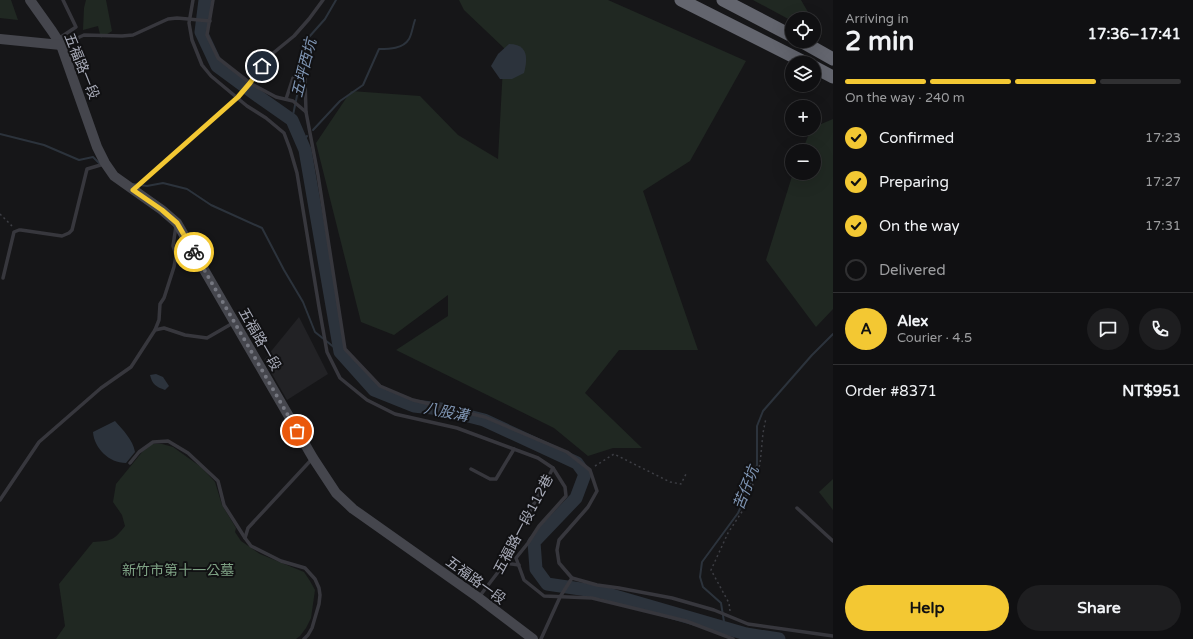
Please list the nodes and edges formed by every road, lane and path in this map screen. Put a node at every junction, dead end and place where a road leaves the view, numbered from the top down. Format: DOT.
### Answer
graph roads {
  1 [pos="30,0"];
  2 [pos="63,0"];
  3 [pos="193,0"];
  4 [pos="213,0"];
  5 [pos="323,0"];
  6 [pos="681,0"];
  7 [pos="723,0"];
  8 [pos="190,20"];
  9 [pos="210,21"];
  10 [pos="785,32"];
  11 [pos="0,39"];
  12 [pos="59,42"];
  13 [pos="814,48"];
  14 [pos="792,56"];
  15 [pos="833,59"];
  16 [pos="821,71"];
  17 [pos="833,77"];
  18 [pos="250,83"];
  19 [pos="238,97"];
  20 [pos="286,100"];
  21 [pos="306,112"];
  22 [pos="105,163"];
  23 [pos="133,190"];
  24 [pos="0,214"];
  25 [pos="177,223"];
  26 [pos="16,231"];
  27 [pos="3,278"];
  28 [pos="234,322"];
  29 [pos="156,330"];
  30 [pos="766,418"];
  31 [pos="514,449"];
  32 [pos="313,458"];
  33 [pos="130,463"];
  34 [pos="553,468"];
  35 [pos="471,469"];
  36 [pos="590,470"];
  37 [pos="686,474"];
  38 [pos="0,500"];
  39 [pos="797,508"];
  40 [pos="245,538"];
  41 [pos="833,541"];
  42 [pos="505,563"];
  43 [pos="519,565"];
  44 [pos="572,578"];
  45 [pos="560,597"];
  46 [pos="479,598"];
  47 [pos="729,616"];
  48 [pos="833,636"];
  49 [pos="304,639"];
  50 [pos="533,639"];
  51 [pos="541,639"];
  52 [pos="733,639"];
  1 -- 12 [label="main road, 五福路一段"];
  2 -- 12 [label="lane"];
  3 -- 8 [label="lane"];
  4 -- 9 [label="lane"];
  5 -- 18 [label="lane"];
  6 -- 14 [label="highway"];
  7 -- 10 [label="highway"];
  8 -- 9 [label="lane"];
  8 -- 12 [label="lane"];
  8 -- 19 [label="lane"];
  9 -- 18 [label="lane"];
  11 -- 12 [label="main road"];
  12 -- 22 [label="main road, 五福路一段"];
  13 -- 15 [label="highway"];
  16 -- 17 [label="highway"];
  18 -- 19 [label="lane"];
  18 -- 20 [label="lane"];
  19 -- 23 [label="lane"];
  19 -- 31 [label="lane"];
  20 -- 21 [label="lane"];
  20 -- 21 [label="lane"];
  21 -- 36 [label="lane"];
  22 -- 23 [label="main road, 五福路一段"];
  22 -- 26 [label="lane"];
  23 -- 25 [label="main road, 五福路一段"];
  24 -- 26 [label="path"];
  25 -- 28 [label="main road, 五福路一段"];
  25 -- 29 [label="lane"];
  26 -- 27 [label="lane"];
  28 -- 29 [label="lane"];
  28 -- 32 [label="main road, 五福路一段"];
  29 -- 38 [label="lane"];
  30 -- 47 [label="path"];
  31 -- 34 [label="lane"];
  31 -- 35 [label="lane"];
  32 -- 40 [label="lane"];
  32 -- 46 [label="main road, 五福路一段"];
  33 -- 40 [label="lane"];
  34 -- 42 [label="lane, 五福路一段112巷"];
  34 -- 43 [label="lane"];
  36 -- 37 [label="path"];
  36 -- 44 [label="lane"];
  39 -- 41 [label="lane"];
  40 -- 49 [label="lane"];
  42 -- 43 [label="lane"];
  42 -- 46 [label="lane, 五福路一段112巷"];
  43 -- 45 [label="lane"];
  44 -- 45 [label="lane"];
  44 -- 47 [label="lane"];
  45 -- 51 [label="lane"];
  45 -- 52 [label="lane"];
  46 -- 50 [label="main road, 五福路一段"];
  47 -- 48 [label="lane"];
}
